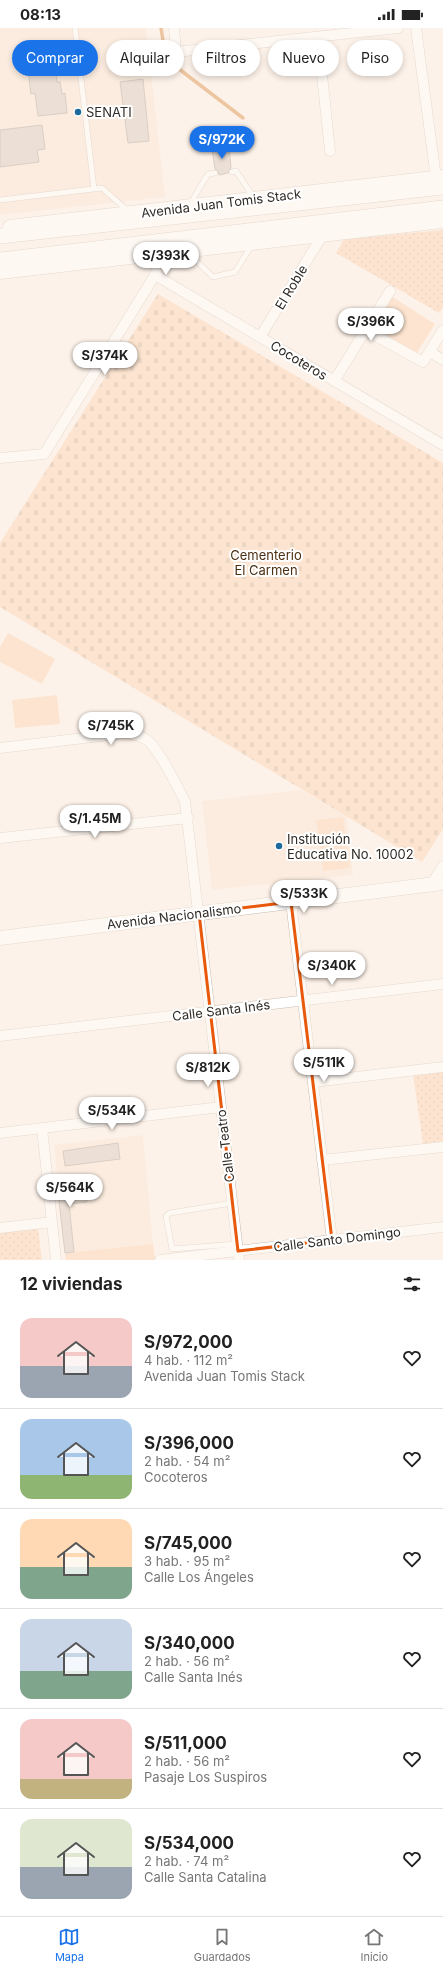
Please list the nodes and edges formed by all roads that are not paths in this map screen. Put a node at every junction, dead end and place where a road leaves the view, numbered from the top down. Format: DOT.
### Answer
graph roads {
  1 [pos="75,28"];
  2 [pos="174,28"];
  3 [pos="398,28"];
  4 [pos="416,28"];
  5 [pos="318,37"];
  6 [pos="330,152"];
  7 [pos="232,172"];
  8 [pos="215,173"];
  9 [pos="441,180"];
  10 [pos="94,189"];
  11 [pos="255,199"];
  12 [pos="0,200"];
  13 [pos="188,206"];
  14 [pos="443,208"];
  15 [pos="130,214"];
  16 [pos="443,221"];
  17 [pos="0,229"];
  18 [pos="0,236"];
  19 [pos="322,236"];
  20 [pos="252,244"];
  21 [pos="187,252"];
  22 [pos="162,255"];
  23 [pos="0,260"];
  24 [pos="0,272"];
  25 [pos="155,275"];
  26 [pos="390,291"];
  27 [pos="365,330"];
  28 [pos="443,330"];
  29 [pos="260,337"];
  30 [pos="430,352"];
  31 [pos="443,360"];
  32 [pos="334,380"];
  33 [pos="443,445"];
  34 [pos="0,458"];
  35 [pos="0,748"];
  36 [pos="188,818"];
  37 [pos="0,838"];
  38 [pos="443,866"];
  39 [pos="437,884"];
  40 [pos="291,902"];
  41 [pos="199,913"];
  42 [pos="0,938"];
  43 [pos="443,984"];
  44 [pos="304,1000"];
  45 [pos="210,1011"];
  46 [pos="0,1036"];
  47 [pos="443,1066"];
  48 [pos="313,1082"];
  49 [pos="221,1107"];
  50 [pos="42,1128"];
  51 [pos="0,1133"];
  52 [pos="443,1147"];
  53 [pos="322,1160"];
  54 [pos="232,1203"];
  55 [pos="52,1222"];
  56 [pos="443,1227"];
  57 [pos="0,1228"];
  58 [pos="332,1240"];
  59 [pos="238,1252"];
  60 [pos="56,1260"];
  61 [pos="160,1260"];
  1 -- 10 [label="lane"];
  2 -- 5 [label="street"];
  3 -- 5 [label="street"];
  4 -- 9 [label="street"];
  5 -- 6 [label="street"];
  7 -- 11 [label="lane"];
  8 -- 13 [label="lane"];
  9 -- 11 [label="street, Avenida Juan Tomis Stack"];
  9 -- 18 [label="main road, Avenida Juan Tomis Stack"];
  10 -- 12 [label="lane"];
  10 -- 15 [label="lane"];
  11 -- 13 [label="street, Avenida Juan Tomis Stack"];
  13 -- 15 [label="street, Avenida Juan Tomis Stack"];
  14 -- 23 [label="main road"];
  15 -- 17 [label="street, Avenida Juan Tomis Stack"];
  16 -- 19 [label="street"];
  19 -- 20 [label="street"];
  19 -- 29 [label="street, El Roble"];
  20 -- 21 [label="street"];
  20 -- 21 [label="lane"];
  21 -- 22 [label="street"];
  22 -- 24 [label="street"];
  22 -- 25 [label="street"];
  25 -- 29 [label="street, Cocoteros"];
  25 -- 34 [label="street"];
  26 -- 27 [label="street"];
  27 -- 30 [label="street"];
  27 -- 32 [label="street"];
  28 -- 30 [label="street"];
  29 -- 32 [label="street, Cocoteros"];
  30 -- 31 [label="street"];
  32 -- 33 [label="street, Cocoteros"];
  35 -- 36 [label="street, Calle Teatro"];
  36 -- 37 [label="street"];
  36 -- 41 [label="street, Calle Teatro"];
  38 -- 39 [label="street"];
  39 -- 40 [label="street, Avenida Nacionalismo"];
  40 -- 41 [label="street, Avenida Nacionalismo"];
  40 -- 44 [label="street"];
  41 -- 42 [label="street, Avenida Nacionalismo"];
  41 -- 45 [label="street, Calle Teatro"];
  43 -- 44 [label="street, Calle Santa Inés"];
  44 -- 45 [label="street, Calle Santa Inés"];
  44 -- 48 [label="street"];
  45 -- 46 [label="street, Calle Santa Inés"];
  45 -- 49 [label="street, Calle Teatro"];
  47 -- 48 [label="street"];
  48 -- 53 [label="street"];
  49 -- 50 [label="street"];
  49 -- 54 [label="street, Calle Teatro"];
  50 -- 51 [label="street"];
  50 -- 55 [label="street"];
  52 -- 53 [label="street"];
  53 -- 58 [label="street"];
  54 -- 59 [label="street, Calle Teatro"];
  54 -- 59 [label="lane"];
  55 -- 57 [label="street"];
  55 -- 60 [label="street"];
  56 -- 58 [label="street, Calle Santo Domingo"];
  58 -- 59 [label="street, Calle Santo Domingo"];
  59 -- 61 [label="street, Calle Santo Domingo"];
}
